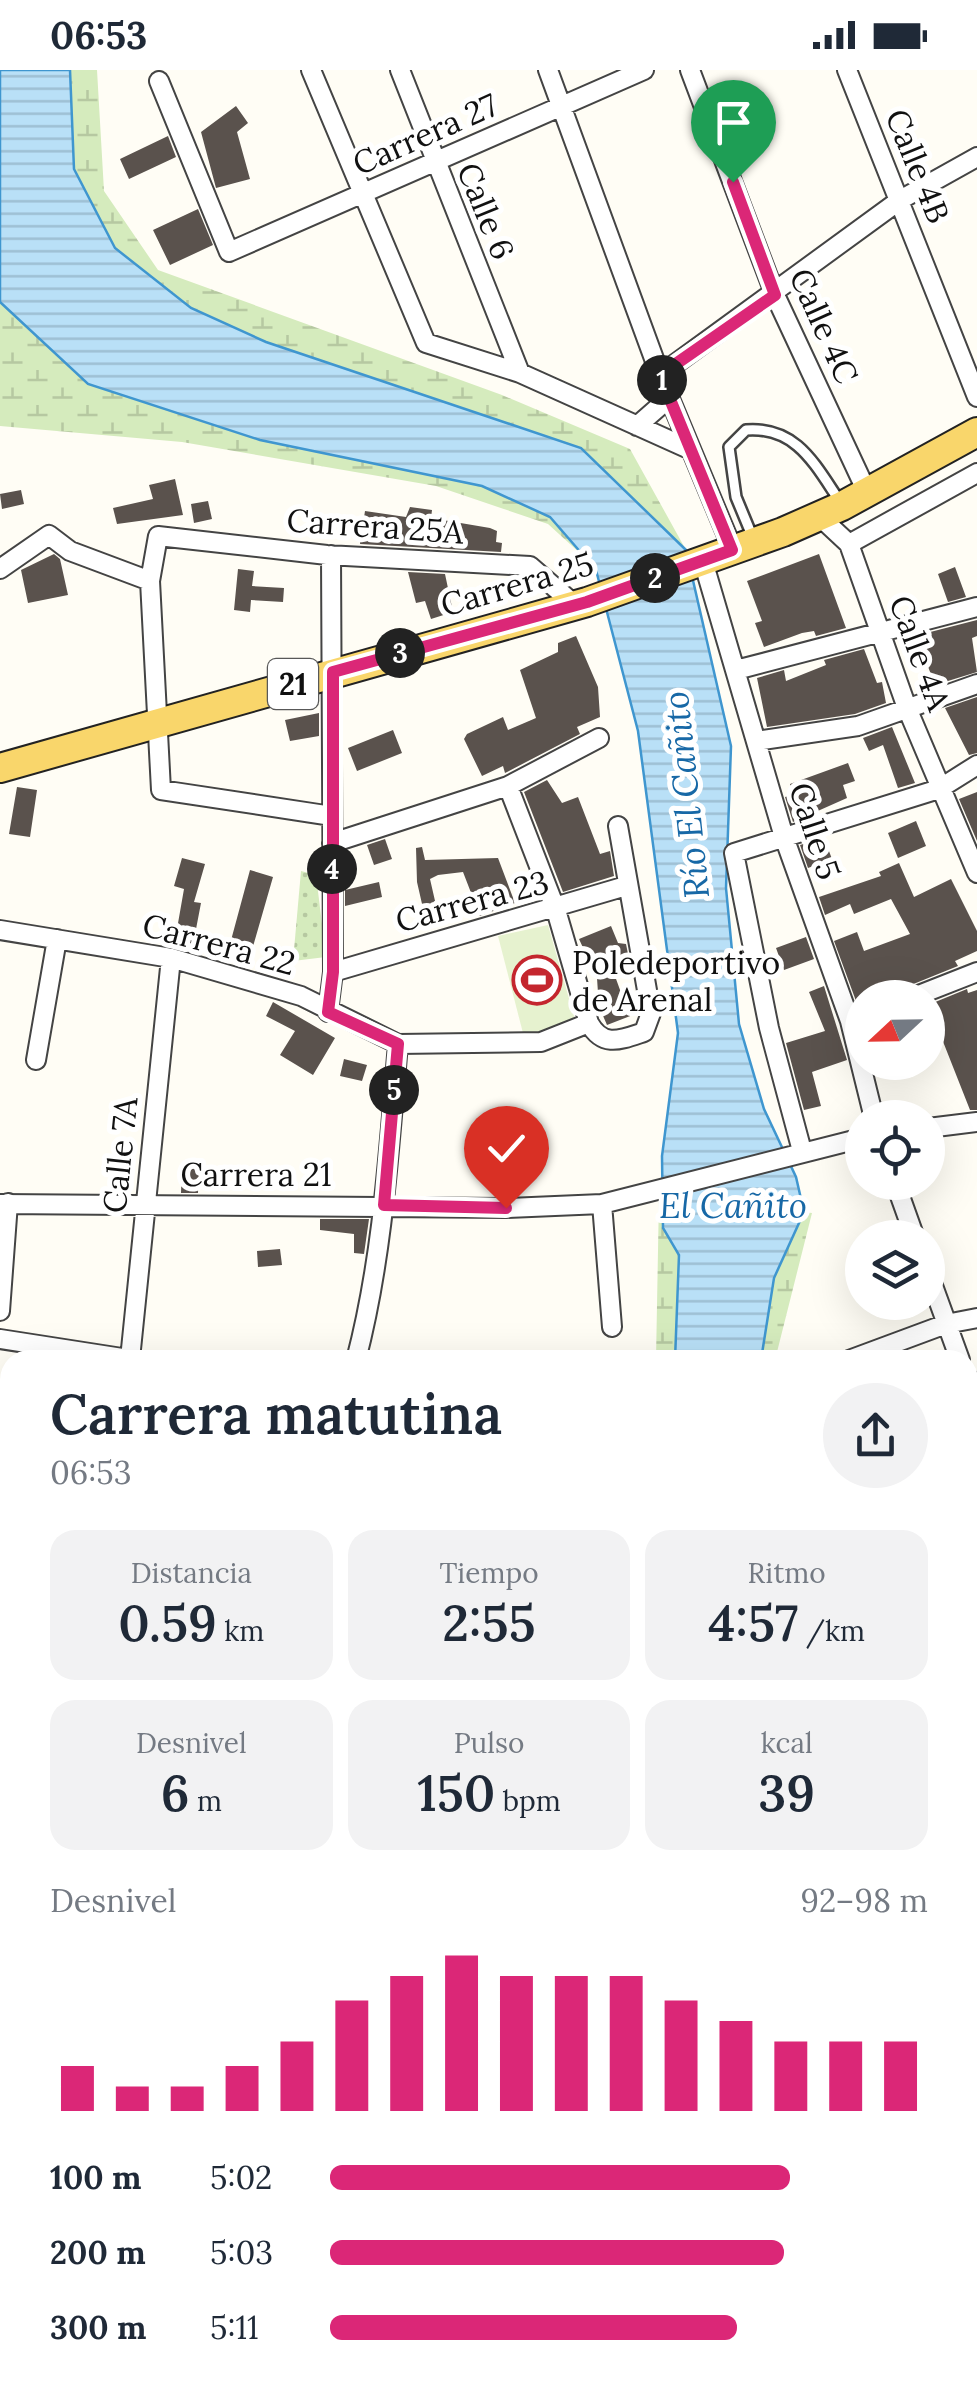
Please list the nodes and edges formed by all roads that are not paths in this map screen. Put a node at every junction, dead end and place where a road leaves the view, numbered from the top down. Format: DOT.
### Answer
graph roads {
  1 [pos="311,70"];
  2 [pos="400,70"];
  3 [pos="548,70"];
  4 [pos="644,70"];
  5 [pos="690,70"];
  6 [pos="847,70"];
  7 [pos="159,80"];
  8 [pos="562,108"];
  9 [pos="977,156"];
  10 [pos="434,162"];
  11 [pos="366,193"];
  12 [pos="900,200"];
  13 [pos="775,295"];
  14 [pos="520,374"];
  15 [pos="660,375"];
  16 [pos="977,397"];
  17 [pos="669,398"];
  18 [pos="636,426"];
  19 [pos="977,432"];
  20 [pos="689,449"];
  21 [pos="977,473"];
  22 [pos="842,504"];
  23 [pos="849,544"];
  24 [pos="744,546"];
  25 [pos="331,555"];
  26 [pos="697,563"];
  27 [pos="0,569"];
  28 [pos="150,581"];
  29 [pos="581,604"];
  30 [pos="977,608"];
  31 [pos="880,630"];
  32 [pos="736,670"];
  33 [pos="333,672"];
  34 [pos="977,684"];
  35 [pos="907,708"];
  36 [pos="161,722"];
  37 [pos="599,738"];
  38 [pos="756,742"];
  39 [pos="977,765"];
  40 [pos="0,768"];
  41 [pos="508,786"];
  42 [pos="939,789"];
  43 [pos="332,816"];
  44 [pos="618,826"];
  45 [pos="784,837"];
  46 [pos="332,843"];
  47 [pos="977,874"];
  48 [pos="626,886"];
  49 [pos="556,910"];
  50 [pos="0,930"];
  51 [pos="58,939"];
  52 [pos="171,958"];
  53 [pos="333,972"];
  54 [pos="977,972"];
  55 [pos="945,985"];
  56 [pos="845,990"];
  57 [pos="328,1012"];
  58 [pos="589,1023"];
  59 [pos="398,1044"];
  60 [pos="36,1060"];
  61 [pos="977,1122"];
  62 [pos="945,1126"];
  63 [pos="845,1142"];
  64 [pos="799,1152"];
  65 [pos="4,1203"];
  66 [pos="144,1203"];
  67 [pos="602,1204"];
  68 [pos="384,1205"];
  69 [pos="0,1311"];
  70 [pos="977,1318"];
  71 [pos="945,1320"];
  72 [pos="946,1324"];
  73 [pos="612,1326"];
  74 [pos="0,1339"];
  75 [pos="69,1350"];
  76 [pos="133,1350"];
  77 [pos="359,1350"];
  78 [pos="875,1350"];
  79 [pos="956,1350"];
  1 -- 11 [label="street"];
  2 -- 10 [label="street, Calle 6"];
  3 -- 8 [label="street"];
  4 -- 8 [label="street, Carrera 27"];
  5 -- 13 [label="street, Calle 4C"];
  6 -- 12 [label="street, Calle 4B"];
  7 -- 11 [label="street, Carrera 27"];
  8 -- 10 [label="street, Carrera 27"];
  8 -- 15 [label="street"];
  9 -- 12 [label="street"];
  10 -- 11 [label="street, Carrera 27"];
  10 -- 14 [label="street, Calle 6"];
  11 -- 14 [label="street"];
  12 -- 13 [label="street"];
  12 -- 16 [label="street, Calle 4B"];
  13 -- 15 [label="street"];
  13 -- 22 [label="street, Calle 4C"];
  14 -- 18 [label="street"];
  15 -- 17 [label="street"];
  17 -- 18 [label="street"];
  17 -- 20 [label="street"];
  18 -- 20 [label="street"];
  19 -- 22 [label="main road, Carrera 25 / 21"];
  20 -- 24 [label="street"];
  21 -- 23 [label="street"];
  22 -- 23 [label="street, Calle 4A"];
  22 -- 24 [label="main road, Carrera 25 / 21"];
  22 -- 24 [label="lane"];
  23 -- 31 [label="street, Calle 4A"];
  24 -- 26 [label="main road, Carrera 25 / 21"];
  25 -- 28 [label="street, Carrera 25A"];
  25 -- 29 [label="street, Carrera 25A"];
  25 -- 33 [label="street"];
  26 -- 29 [label="main road, Carrera 25 / 21"];
  26 -- 32 [label="street, Calle 5"];
  27 -- 28 [label="street"];
  28 -- 36 [label="street"];
  29 -- 33 [label="main road, Carrera 25 / 21"];
  30 -- 31 [label="street"];
  31 -- 32 [label="street"];
  31 -- 35 [label="street, Calle 4A"];
  32 -- 38 [label="street, Calle 5"];
  33 -- 36 [label="main road, Carrera 25 / 21"];
  33 -- 43 [label="street"];
  34 -- 35 [label="street"];
  35 -- 38 [label="street"];
  35 -- 42 [label="street, Calle 4A"];
  36 -- 40 [label="main road, Carrera 25 / 21"];
  36 -- 43 [label="street"];
  37 -- 41 [label="street"];
  38 -- 45 [label="street, Calle 5"];
  39 -- 42 [label="street"];
  41 -- 46 [label="street"];
  41 -- 49 [label="street"];
  42 -- 45 [label="street"];
  42 -- 47 [label="street, Calle 4A"];
  43 -- 46 [label="street"];
  44 -- 48 [label="street"];
  45 -- 56 [label="street, Calle 5"];
  45 -- 64 [label="street"];
  46 -- 53 [label="street"];
  48 -- 49 [label="street, Carrera 23"];
  48 -- 58 [label="street"];
  49 -- 53 [label="street, Carrera 23"];
  49 -- 58 [label="street"];
  50 -- 51 [label="street, Carrera 22"];
  51 -- 52 [label="street, Carrera 22"];
  51 -- 60 [label="street"];
  52 -- 57 [label="street, Carrera 22"];
  52 -- 66 [label="street, Calle 7A"];
  53 -- 57 [label="street"];
  54 -- 55 [label="street"];
  57 -- 59 [label="street, Carrera 22"];
  58 -- 59 [label="street, Carrera 22"];
  59 -- 68 [label="street"];
  61 -- 62 [label="street"];
  63 -- 64 [label="street, Carrera 21"];
  64 -- 67 [label="street, Carrera 21"];
  65 -- 66 [label="street, Carrera 21"];
  65 -- 69 [label="street"];
  66 -- 68 [label="street, Carrera 21"];
  66 -- 76 [label="street, Calle 7A"];
  67 -- 68 [label="street, Carrera 21"];
  67 -- 73 [label="street"];
  68 -- 77 [label="street"];
  70 -- 72 [label="street"];
  71 -- 72 [label="street"];
  72 -- 78 [label="street"];
  72 -- 79 [label="street"];
  74 -- 75 [label="street"];
}
